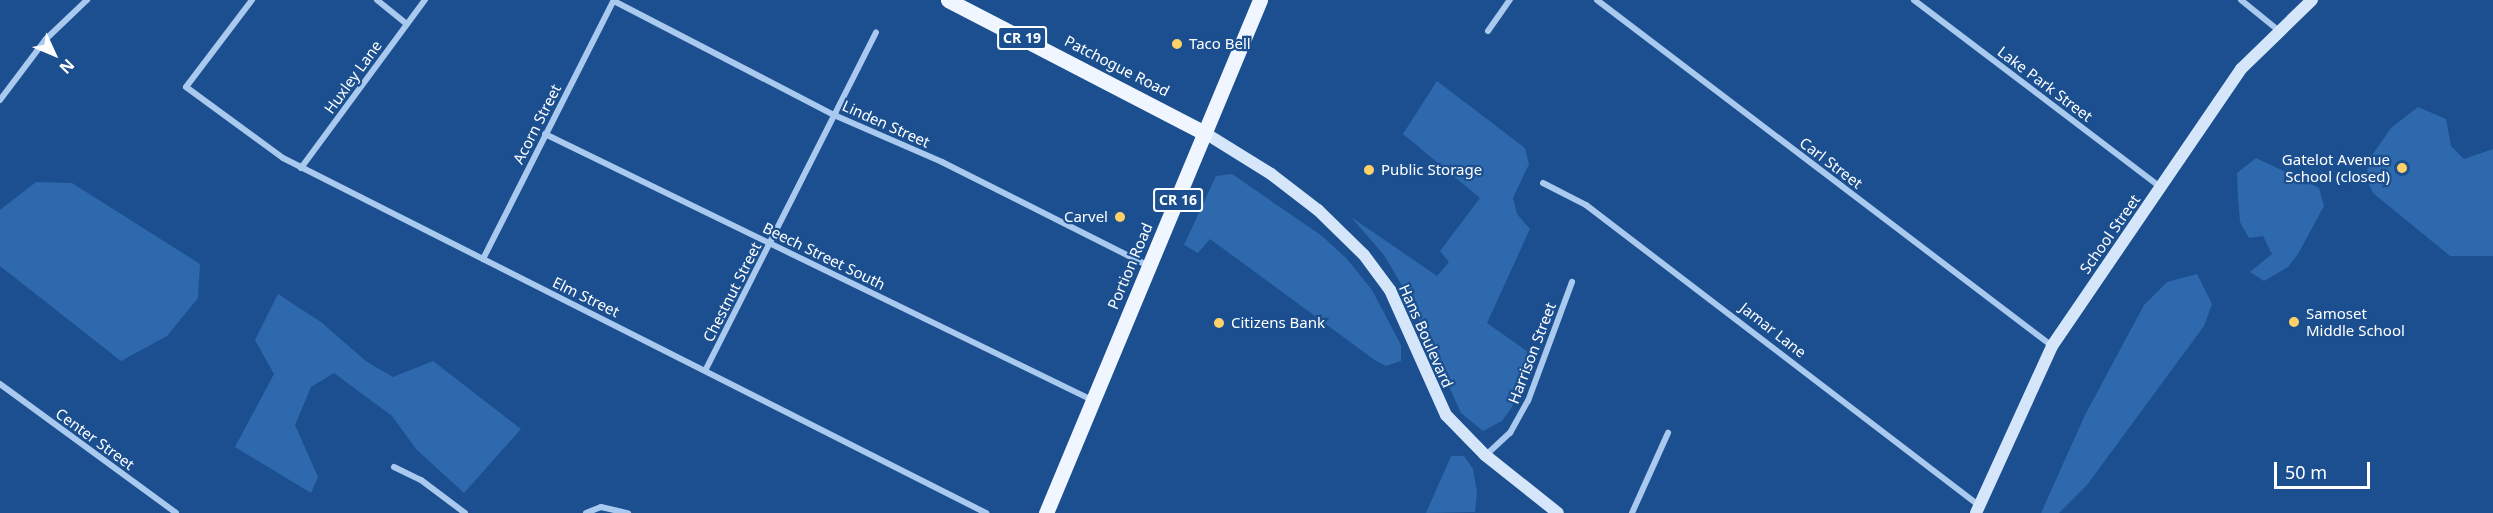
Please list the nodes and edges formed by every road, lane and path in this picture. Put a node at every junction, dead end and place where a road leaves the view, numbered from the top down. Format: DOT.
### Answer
graph roads {
  1 [pos="87,0"];
  2 [pos="252,0"];
  3 [pos="378,0"];
  4 [pos="424,0"];
  5 [pos="614,0"];
  6 [pos="948,0"];
  7 [pos="1260,0"];
  8 [pos="1510,0"];
  9 [pos="1597,0"];
  10 [pos="1914,0"];
  11 [pos="2241,0"];
  12 [pos="2312,0"];
  13 [pos="407,24"];
  14 [pos="2278,30"];
  15 [pos="1488,31"];
  16 [pos="876,33"];
  17 [pos="0,100"];
  18 [pos="834,115"];
  19 [pos="1205,133"];
  20 [pos="545,134"];
  21 [pos="301,168"];
  22 [pos="1543,183"];
  23 [pos="2161,187"];
  24 [pos="771,243"];
  25 [pos="483,259"];
  26 [pos="1150,267"];
  27 [pos="1572,282"];
  28 [pos="2052,346"];
  29 [pos="706,369"];
  30 [pos="0,384"];
  31 [pos="1093,400"];
  32 [pos="1668,433"];
  33 [pos="1485,456"];
  34 [pos="394,468"];
  35 [pos="1979,510"];
  36 [pos="176,513"];
  37 [pos="465,513"];
  38 [pos="586,513"];
  39 [pos="628,513"];
  40 [pos="986,513"];
  41 [pos="1046,513"];
  42 [pos="1558,513"];
  43 [pos="1632,513"];
  1 -- 17 [label="street"];
  2 -- 21 [label="street, Elm Street"];
  3 -- 13 [label="street"];
  4 -- 13 [label="street, Huxley Lane"];
  5 -- 18 [label="street, Linden Street"];
  5 -- 20 [label="street, Acorn Street"];
  6 -- 19 [label="main road, Patchogue Road / CR 19"];
  7 -- 19 [label="main road, Portion Road / CR 16"];
  8 -- 15 [label="street"];
  9 -- 28 [label="street, Carl Street"];
  10 -- 23 [label="street, Lake Park Street"];
  11 -- 14 [label="street"];
  12 -- 14 [label="street, School Street"];
  13 -- 21 [label="street, Huxley Lane"];
  14 -- 23 [label="street, School Street"];
  16 -- 18 [label="street, Chestnut Street"];
  18 -- 24 [label="street, Chestnut Street"];
  18 -- 26 [label="street, Linden Street"];
  19 -- 26 [label="main road, Portion Road / CR 16"];
  19 -- 33 [label="street, Hans Boulevard"];
  20 -- 24 [label="street, Beech Street South"];
  20 -- 25 [label="street, Acorn Street"];
  21 -- 25 [label="street, Elm Street"];
  22 -- 35 [label="street, Jamar Lane"];
  23 -- 28 [label="street, School Street"];
  24 -- 29 [label="street, Chestnut Street"];
  24 -- 31 [label="street, Beech Street South"];
  25 -- 29 [label="street, Elm Street"];
  26 -- 31 [label="main road, Portion Road / CR 16"];
  27 -- 33 [label="street, Harrison Street"];
  28 -- 35 [label="street, School Street"];
  29 -- 40 [label="street, Elm Street"];
  30 -- 36 [label="street, Center Street"];
  31 -- 41 [label="main road, Portion Road / CR 16"];
  32 -- 43 [label="street"];
  33 -- 42 [label="street, Hans Boulevard"];
  34 -- 37 [label="street"];
  38 -- 39 [label="street"];
}
